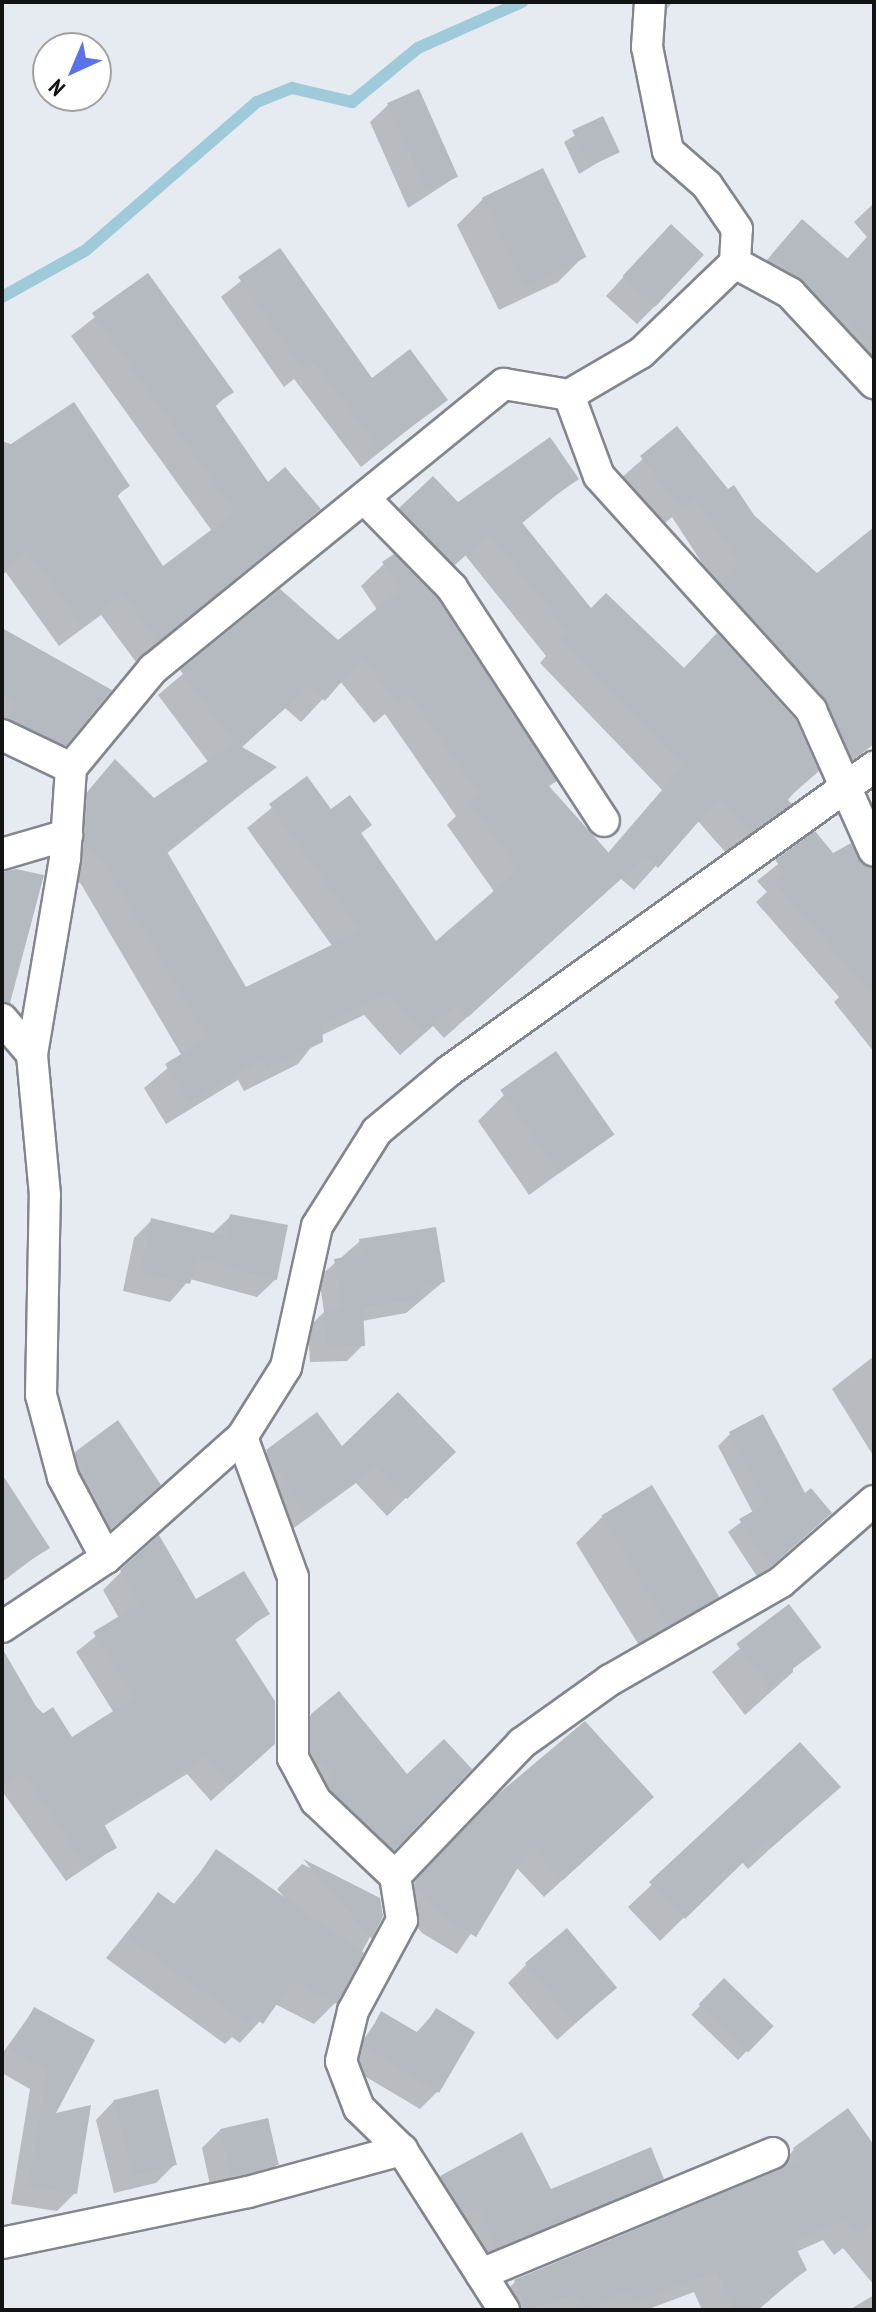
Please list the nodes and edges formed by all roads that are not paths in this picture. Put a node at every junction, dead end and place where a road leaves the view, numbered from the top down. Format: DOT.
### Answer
graph roads {
  1 [pos="650,2"];
  2 [pos="735,263"];
  3 [pos="874,383"];
  4 [pos="569,395"];
  5 [pos="364,498"];
  6 [pos="2,735"];
  7 [pos="874,767"];
  8 [pos="71,768"];
  9 [pos="845,791"];
  10 [pos="604,821"];
  11 [pos="67,835"];
  12 [pos="874,851"];
  13 [pos="2,854"];
  14 [pos="2,1019"];
  15 [pos="32,1054"];
  16 [pos="242,1437"];
  17 [pos="874,1501"];
  18 [pos="106,1558"];
  19 [pos="2,1627"];
  20 [pos="395,1876"];
  21 [pos="402,2150"];
  22 [pos="773,2153"];
  23 [pos="2,2243"];
  24 [pos="481,2274"];
  25 [pos="504,2310"];
  1 -- 2 [label="street"];
  2 -- 3 [label="street"];
  2 -- 4 [label="street"];
  4 -- 5 [label="street"];
  4 -- 9 [label="street"];
  5 -- 8 [label="street"];
  5 -- 10 [label="street"];
  6 -- 8 [label="street"];
  7 -- 9 [label="street"];
  8 -- 11 [label="street"];
  9 -- 12 [label="street"];
  9 -- 16 [label="street"];
  11 -- 13 [label="street"];
  11 -- 15 [label="street"];
  14 -- 15 [label="street"];
  15 -- 18 [label="street"];
  16 -- 18 [label="street"];
  16 -- 20 [label="street"];
  17 -- 20 [label="street"];
  18 -- 19 [label="street"];
  20 -- 21 [label="street"];
  21 -- 23 [label="street"];
  21 -- 24 [label="street"];
  22 -- 24 [label="street"];
  24 -- 25 [label="street"];
}
